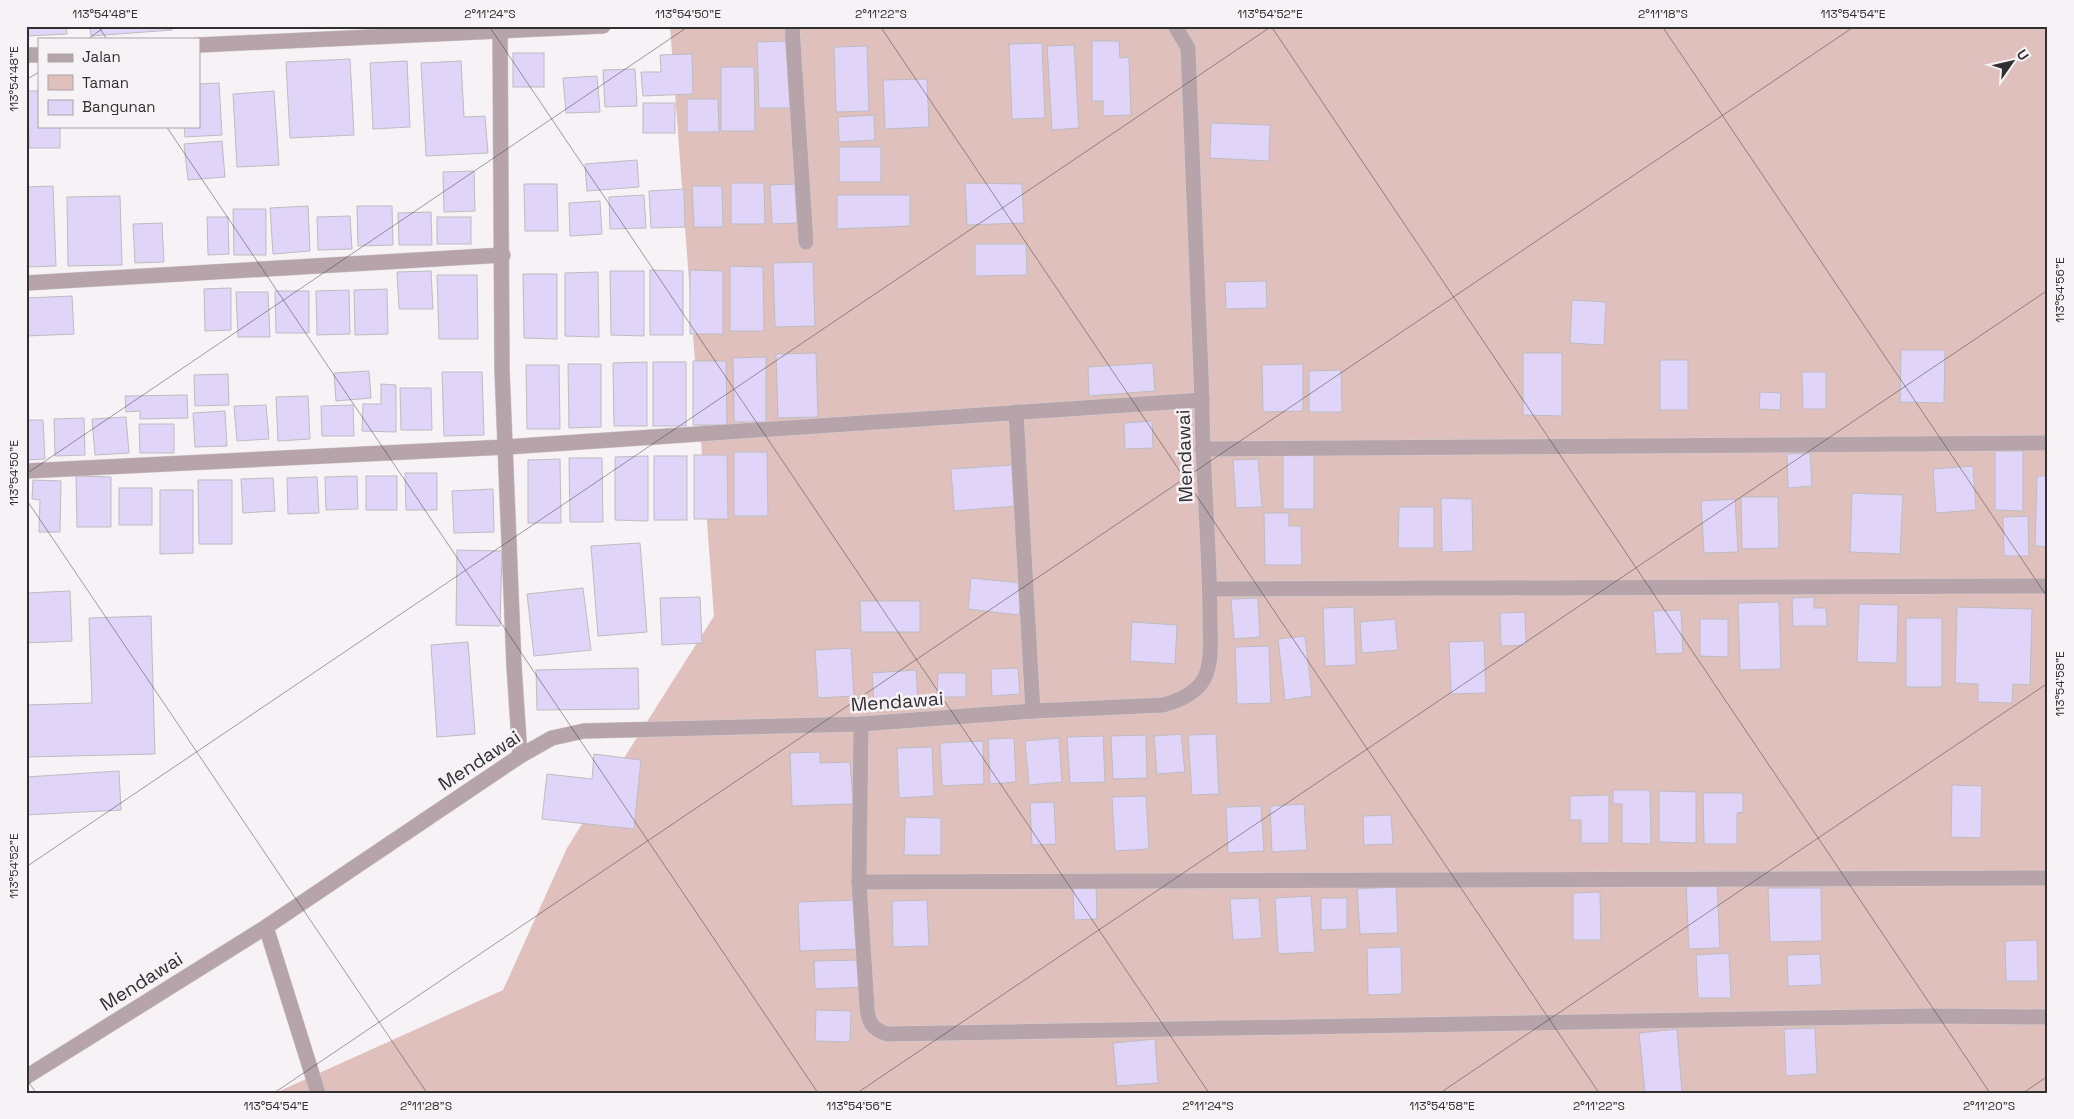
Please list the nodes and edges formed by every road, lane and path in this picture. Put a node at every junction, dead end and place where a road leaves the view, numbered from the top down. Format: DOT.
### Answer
graph roads {
  1 [pos="603,26"];
  2 [pos="792,26"];
  3 [pos="1175,26"];
  4 [pos="500,29"];
  5 [pos="200,46"];
  6 [pos="806,242"];
  7 [pos="503,255"];
  8 [pos="26,283"];
  9 [pos="1202,400"];
  10 [pos="1016,412"];
  11 [pos="2048,443"];
  12 [pos="506,447"];
  13 [pos="1202,449"];
  14 [pos="26,471"];
  15 [pos="2048,586"];
  16 [pos="1210,589"];
  17 [pos="1033,711"];
  18 [pos="861,724"];
  19 [pos="520,756"];
  20 [pos="2048,878"];
  21 [pos="859,882"];
  22 [pos="266,927"];
  23 [pos="2048,1017"];
  24 [pos="26,1077"];
  25 [pos="318,1093"];
  1 -- 4 [label="street"];
  2 -- 6 [label="street"];
  3 -- 9 [label="street, Mendawai"];
  4 -- 5 [label="street"];
  4 -- 7 [label="street"];
  7 -- 8 [label="street"];
  7 -- 12 [label="street"];
  9 -- 10 [label="street"];
  9 -- 13 [label="street, Mendawai"];
  10 -- 12 [label="street"];
  10 -- 17 [label="street"];
  11 -- 13 [label="street"];
  12 -- 14 [label="street"];
  12 -- 19 [label="street"];
  13 -- 16 [label="street, Mendawai"];
  15 -- 16 [label="street"];
  16 -- 17 [label="street, Mendawai"];
  17 -- 18 [label="street, Mendawai"];
  18 -- 19 [label="street, Mendawai"];
  18 -- 21 [label="street"];
  19 -- 22 [label="street, Mendawai"];
  20 -- 21 [label="street"];
  21 -- 23 [label="street"];
  22 -- 24 [label="street, Mendawai"];
  22 -- 25 [label="street"];
}
